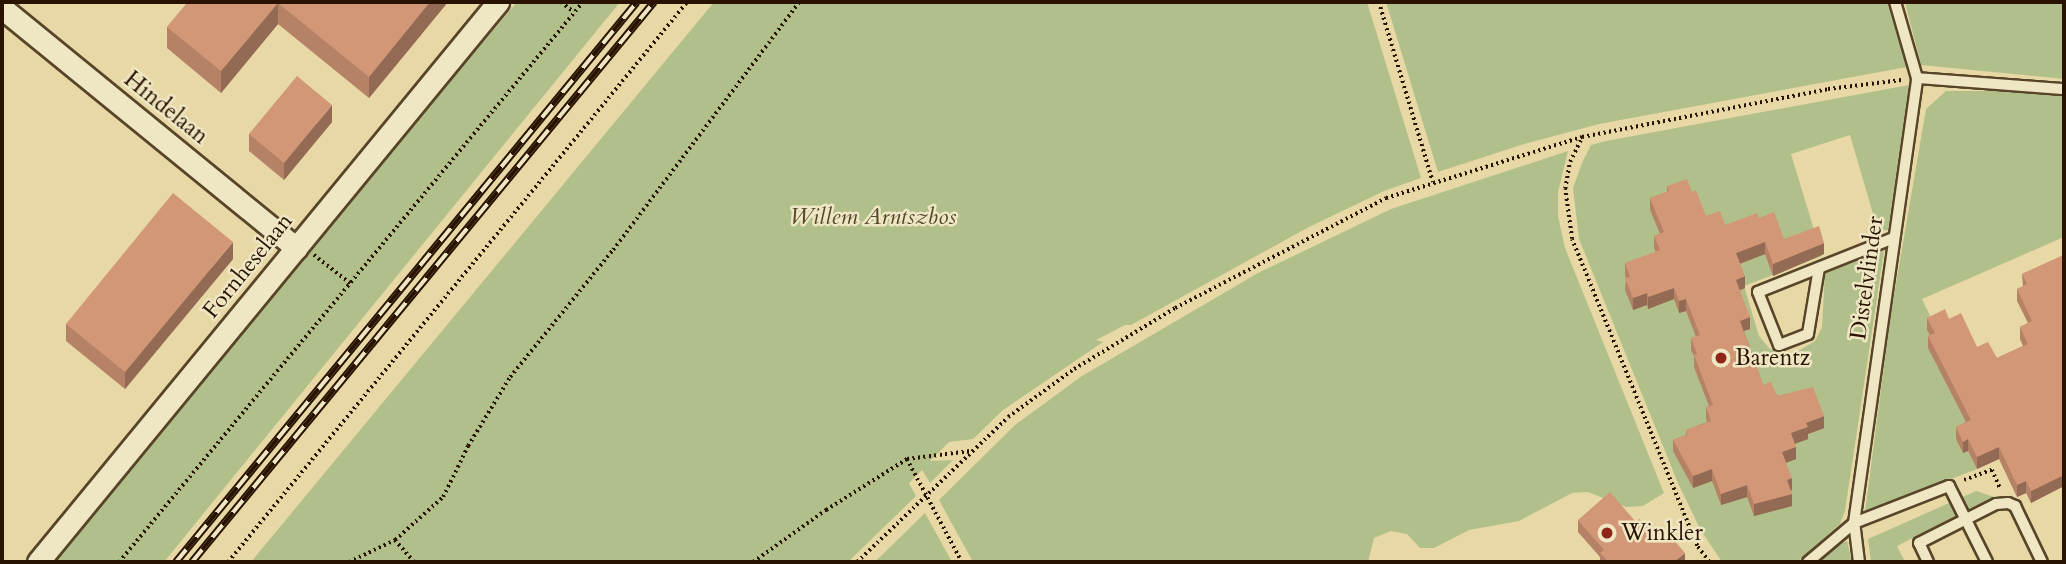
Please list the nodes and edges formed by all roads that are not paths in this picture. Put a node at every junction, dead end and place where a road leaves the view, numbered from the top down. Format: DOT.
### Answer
graph roads {
  1 [pos="498,2"];
  2 [pos="1895,2"];
  3 [pos="2,8"];
  4 [pos="1917,78"];
  5 [pos="2064,89"];
  6 [pos="1894,238"];
  7 [pos="296,248"];
  8 [pos="1819,268"];
  9 [pos="1966,519"];
  10 [pos="1854,523"];
  11 [pos="38,562"];
  12 [pos="1808,562"];
  13 [pos="1859,562"];
  14 [pos="1928,562"];
  15 [pos="1987,562"];
  16 [pos="2042,562"];
  1 -- 7 [label="street, Fornheselaan"];
  2 -- 4 [label="lane, Distelvlinder"];
  3 -- 7 [label="street, Hindelaan"];
  4 -- 5 [label="lane"];
  4 -- 6 [label="lane, Distelvlinder"];
  6 -- 8 [label="lane"];
  6 -- 10 [label="lane, Distelvlinder"];
  7 -- 11 [label="street, Fornheselaan"];
  8 -- 8 [label="lane"];
  9 -- 10 [label="lane"];
  9 -- 14 [label="lane"];
  9 -- 15 [label="lane"];
  9 -- 16 [label="lane"];
  10 -- 12 [label="lane"];
  10 -- 13 [label="lane, Distelvlinder"];
}
